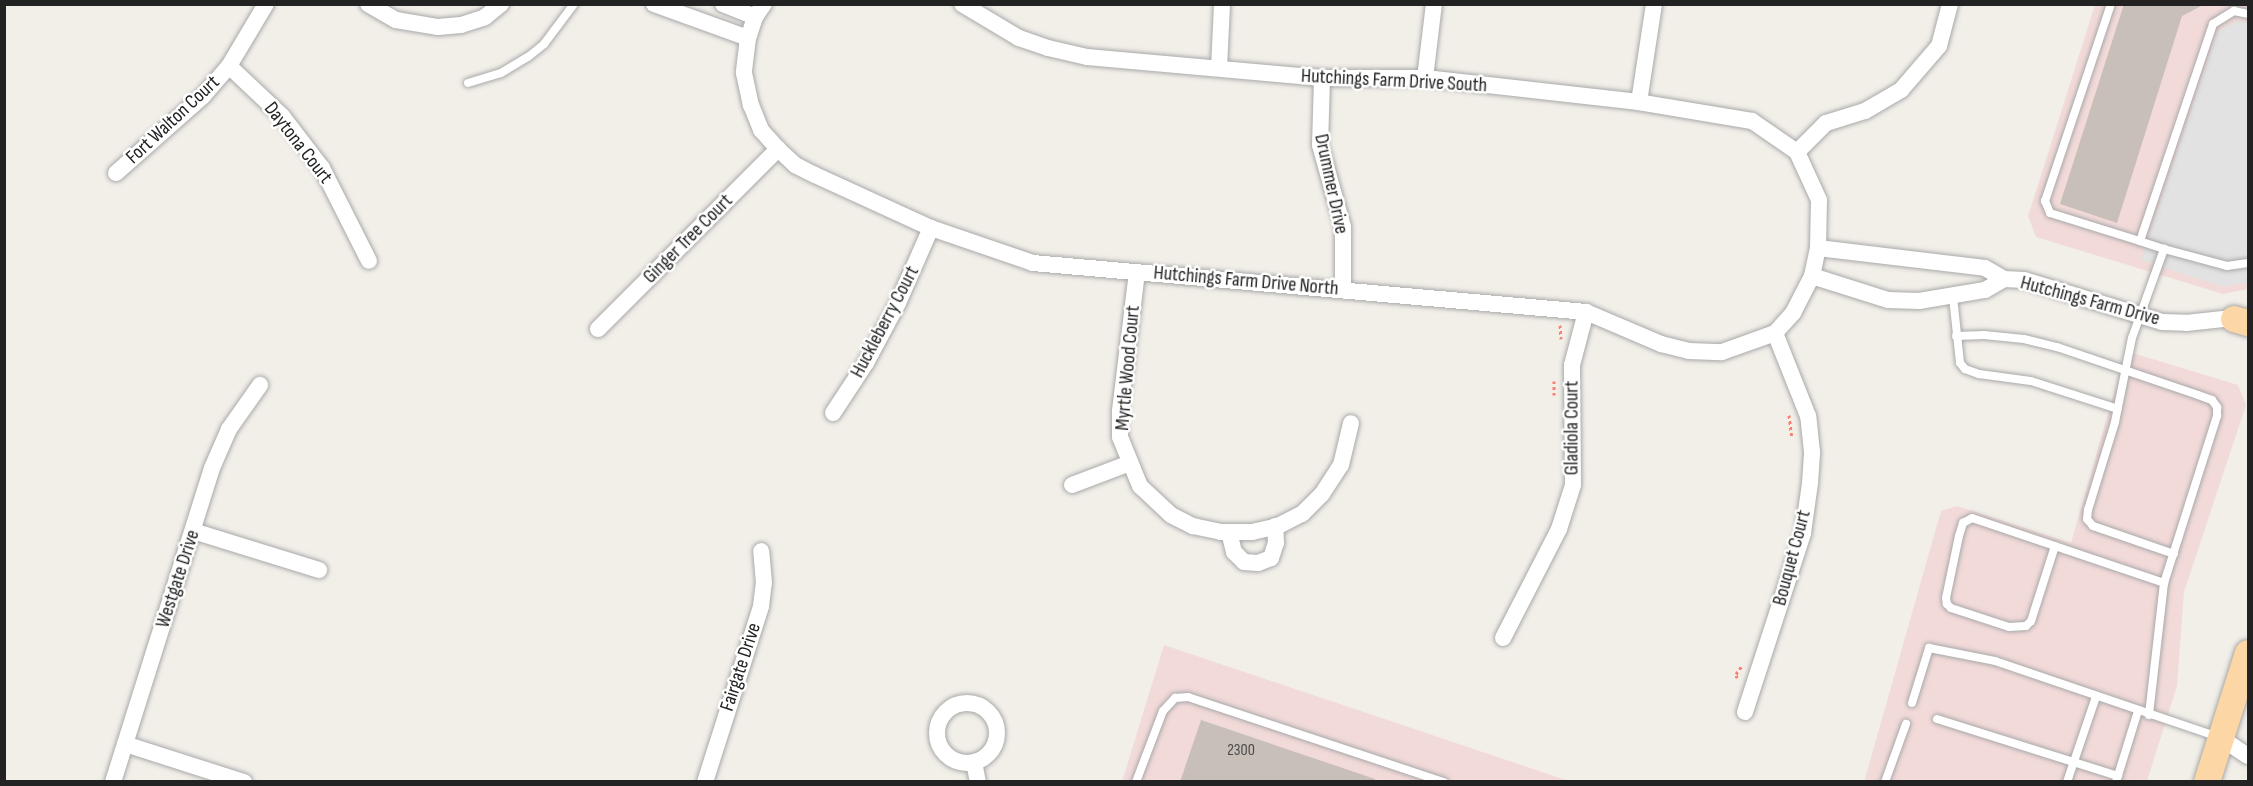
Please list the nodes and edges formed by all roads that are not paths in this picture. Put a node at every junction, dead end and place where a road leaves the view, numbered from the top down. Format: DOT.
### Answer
graph roads {
  1 [pos="266,4"];
  2 [pos="368,4"];
  3 [pos="501,4"];
  4 [pos="574,4"];
  5 [pos="654,4"];
  6 [pos="723,4"];
  7 [pos="962,4"];
  8 [pos="1222,4"];
  9 [pos="1434,4"];
  10 [pos="1654,4"];
  11 [pos="1950,4"];
  12 [pos="2110,4"];
  13 [pos="760,11"];
  14 [pos="2248,15"];
  15 [pos="748,38"];
  16 [pos="230,66"];
  17 [pos="1219,68"];
  18 [pos="1322,78"];
  19 [pos="1425,78"];
  20 [pos="468,83"];
  21 [pos="1639,102"];
  22 [pos="778,149"];
  23 [pos="1797,152"];
  24 [pos="116,173"];
  25 [pos="931,228"];
  26 [pos="2140,241"];
  27 [pos="1818,248"];
  28 [pos="2164,249"];
  29 [pos="369,261"];
  30 [pos="2248,262"];
  31 [pos="1137,272"];
  32 [pos="1812,276"];
  33 [pos="2004,279"];
  34 [pos="1343,290"];
  35 [pos="1953,297"];
  36 [pos="1586,312"];
  37 [pos="2141,317"];
  38 [pos="2244,319"];
  39 [pos="598,329"];
  40 [pos="1775,333"];
  41 [pos="1956,336"];
  42 [pos="2126,370"];
  43 [pos="260,386"];
  44 [pos="2118,409"];
  45 [pos="834,413"];
  46 [pos="1352,423"];
  47 [pos="1130,463"];
  48 [pos="1072,485"];
  49 [pos="1275,526"];
  50 [pos="194,531"];
  51 [pos="1228,532"];
  52 [pos="2055,546"];
  53 [pos="761,551"];
  54 [pos="2174,554"];
  55 [pos="319,570"];
  56 [pos="2164,583"];
  57 [pos="1503,638"];
  58 [pos="2248,653"];
  59 [pos="2096,698"];
  60 [pos="1912,703"];
  61 [pos="2138,711"];
  62 [pos="1745,712"];
  63 [pos="2149,715"];
  64 [pos="1937,719"];
  65 [pos="1906,724"];
  66 [pos="2221,738"];
  67 [pos="2248,740"];
  68 [pos="125,744"];
  69 [pos="2248,756"];
  70 [pos="974,762"];
  71 [pos="2073,762"];
  72 [pos="2117,779"];
  73 [pos="113,782"];
  74 [pos="244,782"];
  75 [pos="705,782"];
  76 [pos="978,782"];
  77 [pos="1136,782"];
  78 [pos="1444,782"];
  79 [pos="1885,782"];
  80 [pos="2067,782"];
  81 [pos="2207,782"];
  1 -- 16 [label="street, Fort Walton Court"];
  2 -- 3 [label="street"];
  4 -- 20 [label="lane"];
  5 -- 15 [label="street"];
  6 -- 13 [label="street"];
  7 -- 17 [label="street, Hutchings Farm Drive South"];
  8 -- 17 [label="street"];
  9 -- 19 [label="street"];
  10 -- 21 [label="street"];
  11 -- 23 [label="street"];
  12 -- 26 [label="lane"];
  13 -- 15 [label="street, Hutchings Farm Drive North"];
  14 -- 26 [label="lane"];
  15 -- 22 [label="street, Hutchings Farm Drive North"];
  16 -- 24 [label="street, Fort Walton Court"];
  16 -- 29 [label="street, Daytona Court"];
  17 -- 18 [label="street, Hutchings Farm Drive South"];
  18 -- 19 [label="street, Hutchings Farm Drive South"];
  18 -- 34 [label="street, Drummer Drive"];
  19 -- 21 [label="street, Hutchings Farm Drive South"];
  21 -- 23 [label="street, Hutchings Farm Drive South"];
  22 -- 25 [label="street, Hutchings Farm Drive North"];
  22 -- 39 [label="street, Ginger Tree Court"];
  23 -- 27 [label="street"];
  25 -- 31 [label="street, Hutchings Farm Drive North"];
  25 -- 45 [label="street, Huckleberry Court"];
  26 -- 28 [label="lane"];
  27 -- 32 [label="street, Hutchings Farm Drive North"];
  27 -- 33 [label="street, Hutchings Farm Drive"];
  28 -- 30 [label="lane"];
  28 -- 37 [label="lane"];
  31 -- 34 [label="street, Hutchings Farm Drive North"];
  31 -- 47 [label="street, Myrtle Wood Court"];
  32 -- 35 [label="street, Hutchings Farm Drive"];
  32 -- 40 [label="street, Hutchings Farm Drive North"];
  33 -- 35 [label="street, Hutchings Farm Drive"];
  33 -- 37 [label="street, Hutchings Farm Drive"];
  34 -- 36 [label="street, Hutchings Farm Drive North"];
  35 -- 41 [label="lane"];
  36 -- 40 [label="street, Hutchings Farm Drive North"];
  36 -- 57 [label="street, Gladiola Court"];
  37 -- 38 [label="street, Hutchings Farm Drive"];
  37 -- 42 [label="lane"];
  40 -- 62 [label="street, Bouquet Court"];
  41 -- 42 [label="lane"];
  41 -- 44 [label="lane"];
  42 -- 44 [label="lane"];
  42 -- 54 [label="lane"];
  43 -- 50 [label="street, Westgate Drive"];
  44 -- 54 [label="lane"];
  46 -- 49 [label="street, Myrtle Wood Court"];
  47 -- 48 [label="street"];
  47 -- 51 [label="street, Myrtle Wood Court"];
  49 -- 51 [label="street, Myrtle Wood Court"];
  49 -- 51 [label="street"];
  50 -- 55 [label="street"];
  50 -- 68 [label="street, Westgate Drive"];
  52 -- 52 [label="lane"];
  52 -- 56 [label="lane"];
  53 -- 75 [label="street, Fairgate Drive"];
  54 -- 56 [label="lane"];
  56 -- 63 [label="lane"];
  58 -- 66 [label="main road"];
  59 -- 60 [label="lane"];
  59 -- 61 [label="lane"];
  59 -- 71 [label="lane"];
  61 -- 63 [label="lane"];
  61 -- 72 [label="lane"];
  63 -- 66 [label="lane"];
  64 -- 71 [label="lane"];
  65 -- 79 [label="lane"];
  66 -- 67 [label="street"];
  66 -- 69 [label="street"];
  66 -- 81 [label="main road"];
  68 -- 73 [label="street, Westgate Drive"];
  68 -- 74 [label="street"];
  70 -- 76 [label="street"];
  71 -- 72 [label="lane"];
  71 -- 80 [label="lane"];
  77 -- 78 [label="lane"];
}
